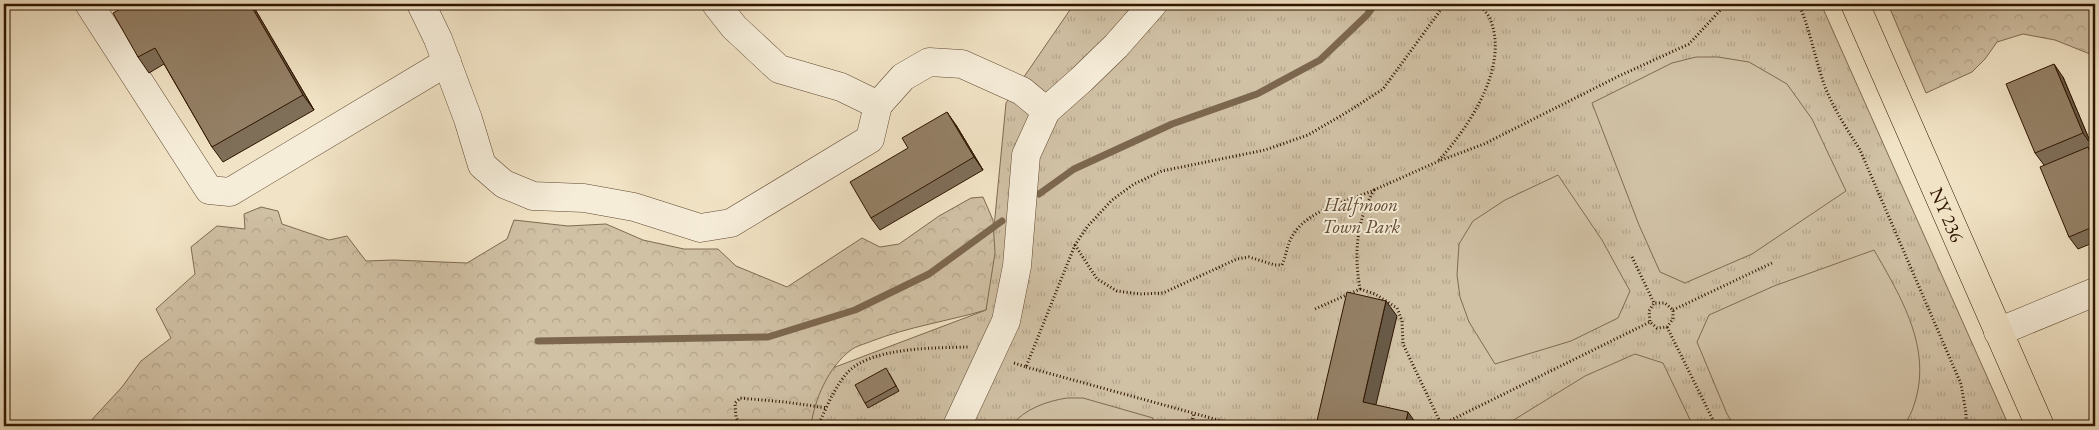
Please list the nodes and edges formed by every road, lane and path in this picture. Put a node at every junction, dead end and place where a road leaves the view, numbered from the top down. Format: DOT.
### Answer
graph roads {
  1 [pos="89,4"];
  2 [pos="421,4"];
  3 [pos="716,4"];
  4 [pos="1153,4"];
  5 [pos="1445,4"];
  6 [pos="1479,4"];
  7 [pos="1726,4"];
  8 [pos="1799,4"];
  9 [pos="1855,4"];
  10 [pos="447,62"];
  11 [pos="878,105"];
  12 [pos="1046,110"];
  13 [pos="1439,161"];
  14 [pos="1374,190"];
  15 [pos="1076,245"];
  16 [pos="1632,258"];
  17 [pos="1772,263"];
  18 [pos="1360,289"];
  19 [pos="2095,292"];
  20 [pos="1654,303"];
  21 [pos="1315,309"];
  22 [pos="1674,310"];
  23 [pos="1650,322"];
  24 [pos="1668,327"];
  25 [pos="1998,332"];
  26 [pos="990,354"];
  27 [pos="1026,367"];
  28 [pos="827,408"];
  29 [pos="1194,414"];
  30 [pos="740,426"];
  31 [pos="818,426"];
  32 [pos="957,426"];
  33 [pos="1191,426"];
  34 [pos="1240,426"];
  35 [pos="1442,426"];
  36 [pos="1716,426"];
  37 [pos="1966,426"];
  38 [pos="2040,426"];
  1 -- 10 [label="street"];
  2 -- 10 [label="street"];
  3 -- 11 [label="street"];
  4 -- 12 [label="street"];
  5 -- 15 [label="path"];
  6 -- 13 [label="path"];
  7 -- 13 [label="path"];
  8 -- 37 [label="path"];
  9 -- 25 [label="main road, NY 236 / NY 236"];
  10 -- 11 [label="street"];
  11 -- 12 [label="street"];
  12 -- 26 [label="street"];
  13 -- 14 [label="path"];
  14 -- 15 [label="path"];
  14 -- 18 [label="path"];
  15 -- 27 [label="path"];
  16 -- 20 [label="path"];
  17 -- 22 [label="path"];
  18 -- 21 [label="path"];
  18 -- 35 [label="path"];
  19 -- 25 [label="street"];
  20 -- 22 [label="path"];
  20 -- 23 [label="path"];
  22 -- 24 [label="path"];
  23 -- 24 [label="path"];
  23 -- 35 [label="path"];
  24 -- 36 [label="path"];
  25 -- 38 [label="main road, NY 236 / NY 236"];
  26 -- 27 [label="path"];
  26 -- 28 [label="path"];
  26 -- 32 [label="street"];
  27 -- 29 [label="path"];
  28 -- 30 [label="path"];
  28 -- 31 [label="path"];
  29 -- 33 [label="path"];
  29 -- 34 [label="path"];
}
